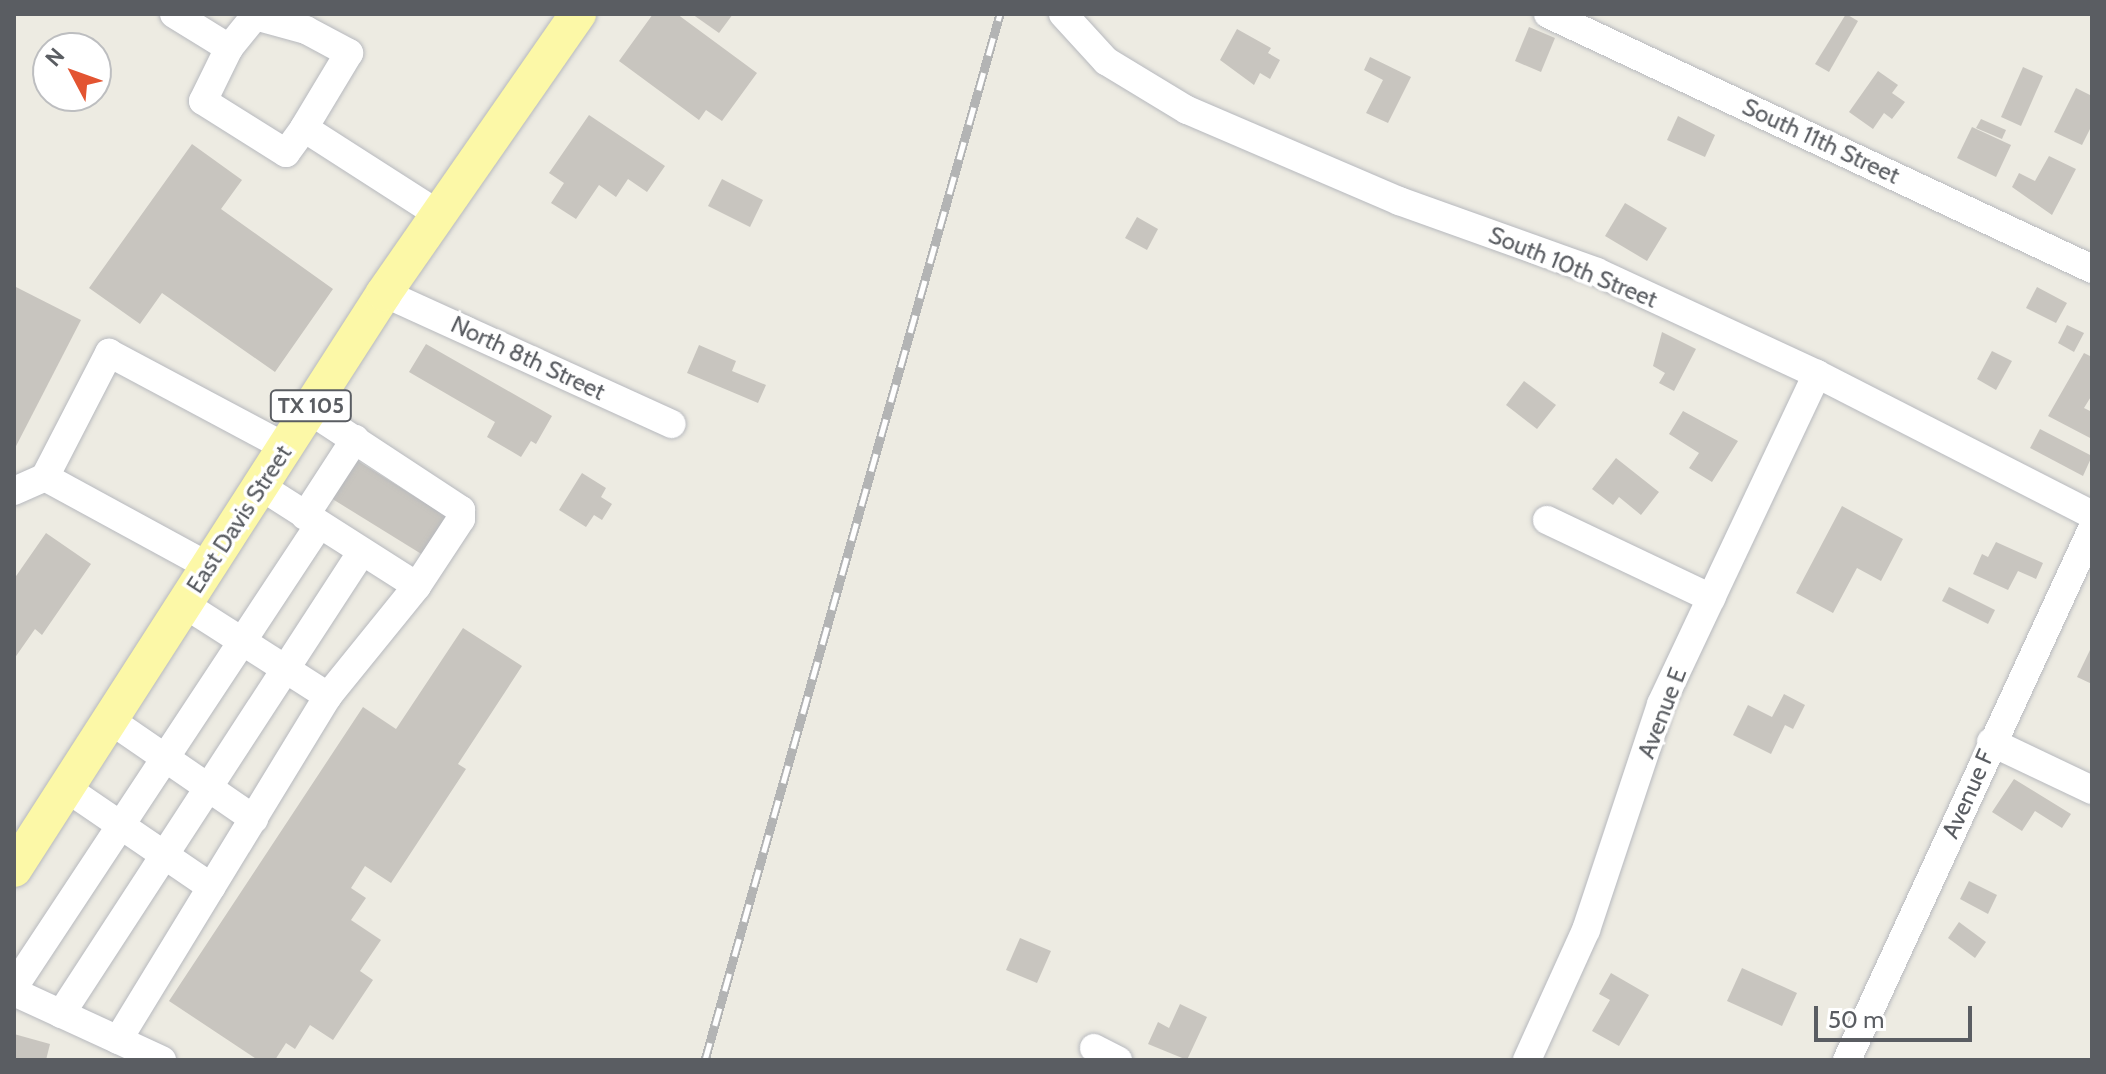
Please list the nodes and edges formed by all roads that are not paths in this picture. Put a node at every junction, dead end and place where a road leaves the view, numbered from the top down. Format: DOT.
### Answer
graph roads {
  1 [pos="174,14"];
  2 [pos="578,14"];
  3 [pos="1063,14"];
  4 [pos="1548,14"];
  5 [pos="229,48"];
  6 [pos="304,128"];
  7 [pos="438,214"];
  8 [pos="2092,269"];
  9 [pos="384,293"];
  10 [pos="1817,374"];
  11 [pos="309,410"];
  12 [pos="672,424"];
  13 [pos="355,439"];
  14 [pos="285,447"];
  15 [pos="45,477"];
  16 [pos="260,486"];
  17 [pos="14,491"];
  18 [pos="2092,515"];
  19 [pos="1547,520"];
  20 [pos="312,521"];
  21 [pos="2092,529"];
  22 [pos="361,553"];
  23 [pos="208,566"];
  24 [pos="417,586"];
  25 [pos="1711,598"];
  26 [pos="184,604"];
  27 [pos="242,641"];
  28 [pos="285,669"];
  29 [pos="328,696"];
  30 [pos="110,720"];
  31 [pos="1991,742"];
  32 [pos="165,758"];
  33 [pos="208,787"];
  34 [pos="66,788"];
  35 [pos="2092,790"];
  36 [pos="254,819"];
  37 [pos="121,826"];
  38 [pos="164,855"];
  39 [pos="14,869"];
  40 [pos="211,887"];
  41 [pos="14,990"];
  42 [pos="61,1014"];
  43 [pos="118,1040"];
  44 [pos="162,1060"];
  45 [pos="1527,1060"];
  46 [pos="1847,1060"];
  1 -- 5 [label="street"];
  2 -- 7 [label="main road, East Davis Street / TX 105"];
  3 -- 10 [label="street, South 10th Street"];
  4 -- 8 [label="street, South 11th Street"];
  5 -- 6 [label="street"];
  5 -- 6 [label="street"];
  6 -- 7 [label="street"];
  7 -- 9 [label="main road, East Davis Street / TX 105"];
  9 -- 11 [label="main road, East Davis Street / TX 105"];
  9 -- 12 [label="street, North 8th Street"];
  10 -- 18 [label="street, South 10th Street"];
  10 -- 25 [label="street, Avenue E"];
  11 -- 13 [label="street"];
  11 -- 14 [label="main road, East Davis Street / TX 105"];
  13 -- 20 [label="street"];
  13 -- 24 [label="street"];
  14 -- 15 [label="street"];
  14 -- 16 [label="main road, East Davis Street / TX 105"];
  15 -- 17 [label="street"];
  15 -- 23 [label="street"];
  16 -- 20 [label="street"];
  16 -- 23 [label="main road, East Davis Street / TX 105"];
  19 -- 25 [label="street"];
  20 -- 22 [label="street"];
  20 -- 27 [label="street"];
  21 -- 31 [label="street, Avenue F"];
  22 -- 24 [label="street"];
  22 -- 28 [label="street"];
  23 -- 26 [label="main road, East Davis Street / TX 105"];
  24 -- 29 [label="street"];
  25 -- 45 [label="street, Avenue E"];
  26 -- 27 [label="street"];
  26 -- 30 [label="main road, East Davis Street / TX 105"];
  27 -- 28 [label="street"];
  27 -- 32 [label="street"];
  28 -- 29 [label="street"];
  28 -- 33 [label="street"];
  29 -- 36 [label="street"];
  30 -- 32 [label="street"];
  30 -- 34 [label="main road, East Davis Street / TX 105"];
  31 -- 35 [label="street"];
  31 -- 46 [label="street, Avenue F"];
  32 -- 33 [label="street"];
  32 -- 37 [label="street"];
  33 -- 36 [label="street"];
  33 -- 38 [label="street"];
  34 -- 37 [label="street"];
  34 -- 39 [label="main road, East Davis Street / TX 105"];
  36 -- 40 [label="street"];
  37 -- 38 [label="street"];
  37 -- 41 [label="street"];
  38 -- 40 [label="street"];
  38 -- 42 [label="street"];
  40 -- 43 [label="street"];
  41 -- 42 [label="street"];
  42 -- 43 [label="street"];
  43 -- 44 [label="street"];
}
